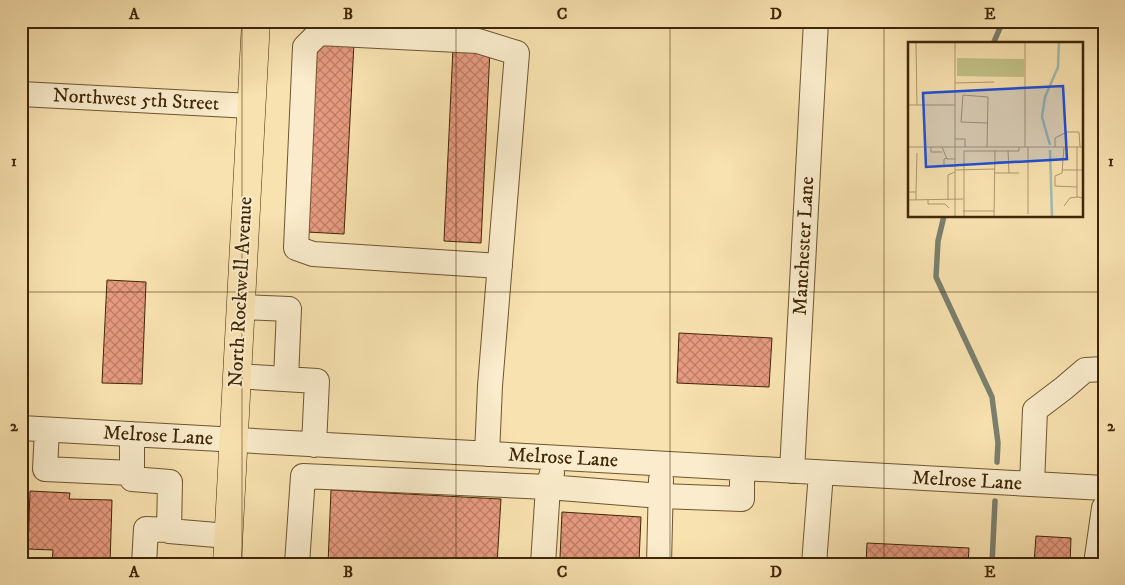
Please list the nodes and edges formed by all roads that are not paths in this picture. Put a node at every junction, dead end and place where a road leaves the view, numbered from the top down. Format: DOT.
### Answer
graph roads {
  1 [pos="256,21"];
  2 [pos="816,21"];
  3 [pos="21,94"];
  4 [pos="251,106"];
  5 [pos="500,266"];
  6 [pos="240,307"];
  7 [pos="1104,369"];
  8 [pos="236,376"];
  9 [pos="286,379"];
  10 [pos="21,428"];
  11 [pos="46,430"];
  12 [pos="132,434"];
  13 [pos="232,440"];
  14 [pos="307,444"];
  15 [pos="378,448"];
  16 [pos="487,454"];
  17 [pos="557,457"];
  18 [pos="662,463"];
  19 [pos="742,468"];
  20 [pos="792,471"];
  21 [pos="132,473"];
  22 [pos="820,473"];
  23 [pos="303,476"];
  24 [pos="376,481"];
  25 [pos="1032,484"];
  26 [pos="548,487"];
  27 [pos="1104,488"];
  28 [pos="660,496"];
  29 [pos="1104,508"];
  30 [pos="169,530"];
  31 [pos="228,536"];
  32 [pos="144,564"];
  33 [pos="227,564"];
  34 [pos="297,564"];
  35 [pos="543,564"];
  36 [pos="659,564"];
  37 [pos="814,564"];
  38 [pos="1096,564"];
  1 -- 4 [label="main road, North Rockwell Avenue"];
  2 -- 20 [label="street, Manchester Lane"];
  3 -- 4 [label="street, Northwest 5th Street"];
  4 -- 6 [label="main road, North Rockwell Avenue"];
  5 -- 5 [label="street"];
  5 -- 16 [label="street"];
  6 -- 8 [label="main road, North Rockwell Avenue"];
  6 -- 9 [label="street"];
  7 -- 25 [label="street"];
  8 -- 9 [label="street"];
  8 -- 13 [label="main road, North Rockwell Avenue"];
  9 -- 14 [label="street"];
  10 -- 11 [label="street, Melrose Lane"];
  11 -- 12 [label="street, Melrose Lane"];
  11 -- 21 [label="street"];
  12 -- 13 [label="street, Melrose Lane"];
  12 -- 21 [label="street"];
  13 -- 14 [label="street, Melrose Lane"];
  13 -- 31 [label="main road, North Rockwell Avenue"];
  14 -- 15 [label="street, Melrose Lane"];
  14 -- 23 [label="street"];
  15 -- 16 [label="street, Melrose Lane"];
  15 -- 24 [label="street"];
  16 -- 17 [label="street, Melrose Lane"];
  17 -- 18 [label="street, Melrose Lane"];
  17 -- 26 [label="street"];
  18 -- 19 [label="street, Melrose Lane"];
  18 -- 28 [label="street"];
  19 -- 20 [label="street, Melrose Lane"];
  19 -- 28 [label="street"];
  20 -- 22 [label="street, Melrose Lane"];
  21 -- 30 [label="street"];
  22 -- 25 [label="street, Melrose Lane"];
  22 -- 37 [label="street"];
  23 -- 24 [label="street"];
  23 -- 34 [label="street"];
  24 -- 26 [label="street"];
  25 -- 27 [label="street, Melrose Lane"];
  26 -- 28 [label="street"];
  26 -- 35 [label="street"];
  28 -- 36 [label="street"];
  29 -- 38 [label="street"];
  30 -- 31 [label="street"];
  30 -- 32 [label="street"];
  31 -- 33 [label="main road, North Rockwell Avenue"];
}
